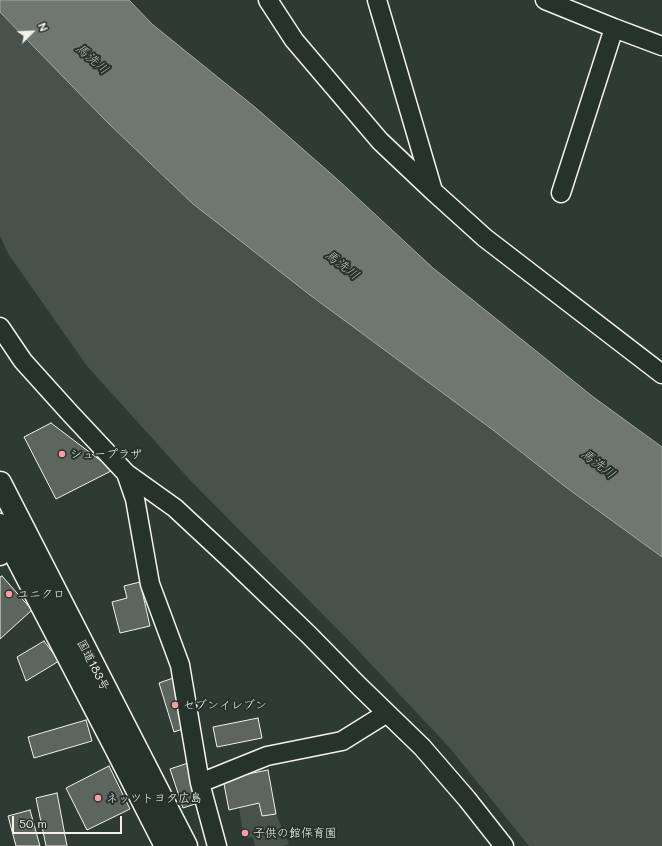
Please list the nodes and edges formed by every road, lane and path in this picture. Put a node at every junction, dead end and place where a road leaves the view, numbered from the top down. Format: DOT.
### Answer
graph roads {
  1 [pos="268,0"];
  2 [pos="377,0"];
  3 [pos="545,0"];
  4 [pos="614,28"];
  5 [pos="662,46"];
  6 [pos="434,192"];
  7 [pos="561,193"];
  8 [pos="0,327"];
  9 [pos="662,374"];
  10 [pos="126,472"];
  11 [pos="0,483"];
  12 [pos="0,525"];
  13 [pos="6,552"];
  14 [pos="387,713"];
  15 [pos="200,783"];
  16 [pos="166,846"];
  17 [pos="186,846"];
  18 [pos="217,846"];
  19 [pos="504,846"];
  1 -- 6 [label="street"];
  2 -- 6 [label="street"];
  3 -- 4 [label="street"];
  4 -- 5 [label="street"];
  4 -- 7 [label="street"];
  6 -- 9 [label="street"];
  8 -- 10 [label="street"];
  10 -- 14 [label="street"];
  10 -- 15 [label="street"];
  11 -- 17 [label="highway, 国道183号"];
  12 -- 13 [label="highway, 国道183号"];
  13 -- 16 [label="highway, 国道183号"];
  14 -- 15 [label="street"];
  14 -- 19 [label="street"];
  15 -- 18 [label="street"];
}
